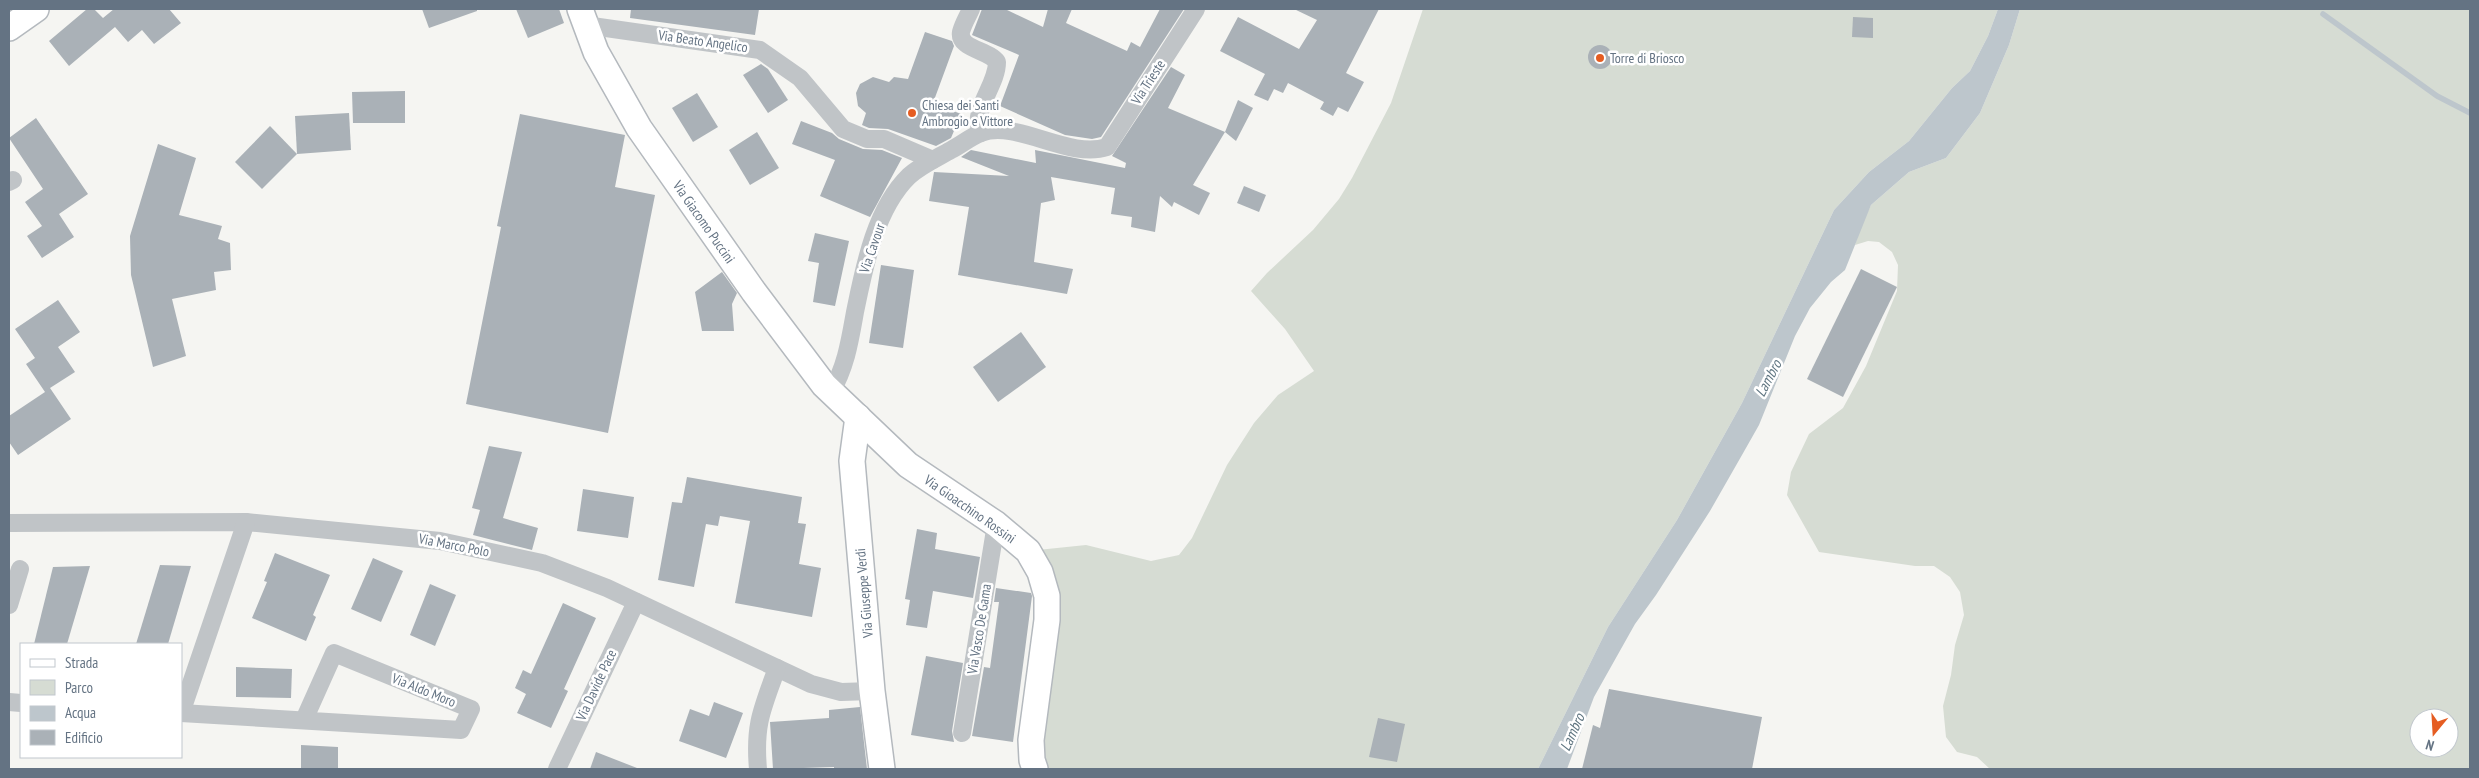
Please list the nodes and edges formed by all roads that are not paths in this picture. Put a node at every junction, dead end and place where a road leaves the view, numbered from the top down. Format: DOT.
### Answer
graph roads {
  1 [pos="36,9"];
  2 [pos="971,9"];
  3 [pos="1196,9"];
  4 [pos="9,12"];
  5 [pos="582,17"];
  6 [pos="9,28"];
  7 [pos="974,137"];
  8 [pos="933,160"];
  9 [pos="828,388"];
  10 [pos="858,417"];
  11 [pos="852,461"];
  12 [pos="246,522"];
  13 [pos="9,523"];
  14 [pos="996,524"];
  15 [pos="20,569"];
  16 [pos="636,602"];
  17 [pos="9,605"];
  18 [pos="777,668"];
  19 [pos="872,691"];
  20 [pos="182,710"];
  21 [pos="182,713"];
  22 [pos="304,720"];
  23 [pos="962,733"];
  24 [pos="557,769"];
  25 [pos="758,769"];
  26 [pos="882,769"];
  27 [pos="1035,769"];
  1 -- 4 [label="street"];
  1 -- 6 [label="street"];
  2 -- 7 [label="street"];
  3 -- 7 [label="street, Via Trieste"];
  5 -- 8 [label="street, Via Beato Angelico"];
  5 -- 9 [label="street, Via Giacomo Puccini"];
  7 -- 8 [label="street, Via Cavour"];
  8 -- 9 [label="street, Via Cavour"];
  9 -- 10 [label="street, Via Giacomo Puccini"];
  9 -- 11 [label="street"];
  10 -- 11 [label="street, Via Giuseppe Verdi"];
  10 -- 14 [label="street, Via Gioacchino Rossini"];
  11 -- 19 [label="street, Via Giuseppe Verdi"];
  12 -- 13 [label="street, Via Marco Polo"];
  12 -- 16 [label="street, Via Marco Polo"];
  12 -- 20 [label="street"];
  14 -- 23 [label="street, Via Vasco De Gama"];
  14 -- 27 [label="street, Via Gioacchino Rossini"];
  15 -- 17 [label="street"];
  16 -- 18 [label="street, Via Marco Polo"];
  16 -- 24 [label="street, Via Davide Pace"];
  18 -- 19 [label="street, Via Marco Polo"];
  18 -- 25 [label="street"];
  19 -- 26 [label="street, Via Giuseppe Verdi"];
  21 -- 22 [label="street, Via Aldo Moro"];
  22 -- 22 [label="street, Via Aldo Moro"];
}
